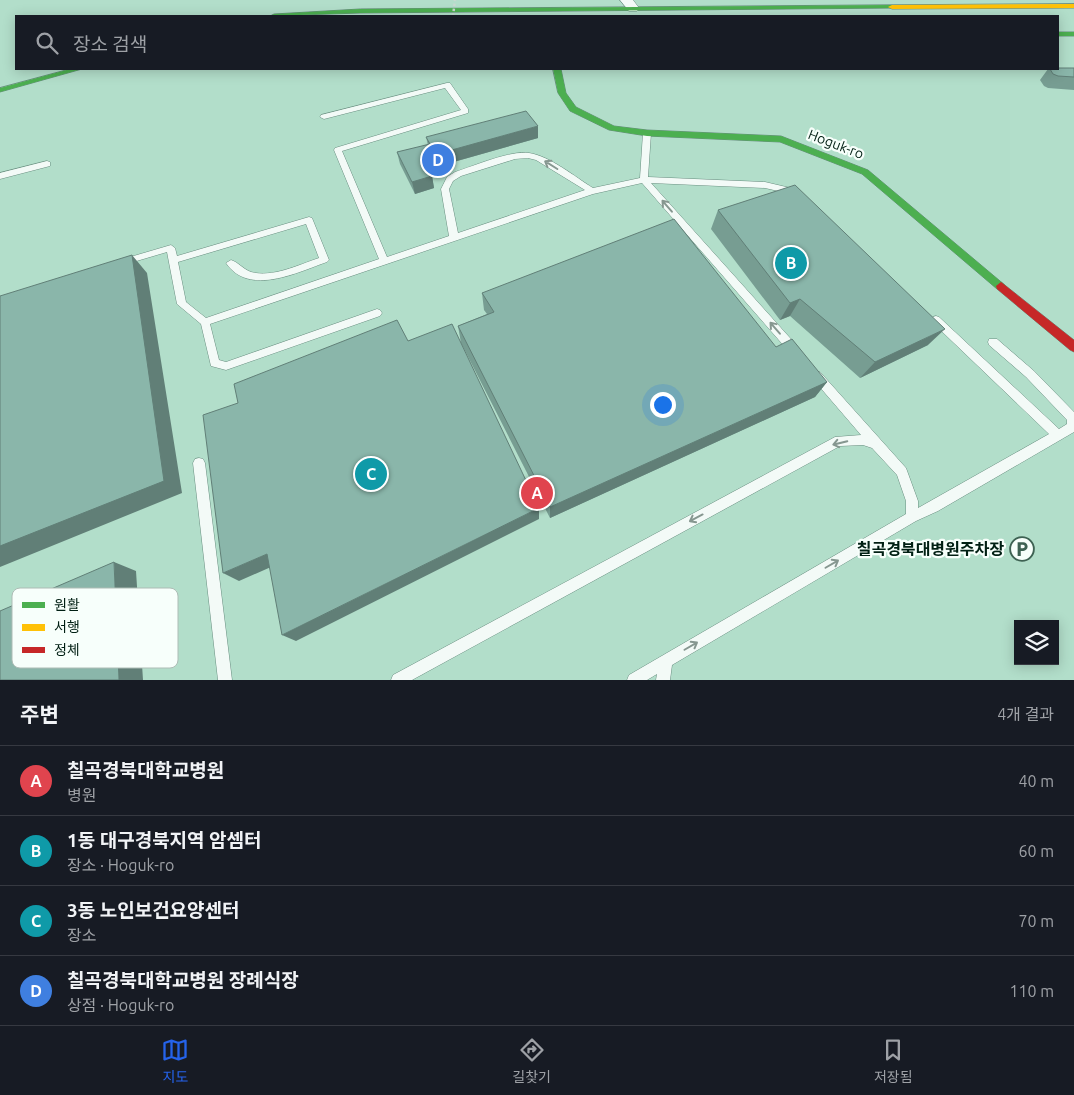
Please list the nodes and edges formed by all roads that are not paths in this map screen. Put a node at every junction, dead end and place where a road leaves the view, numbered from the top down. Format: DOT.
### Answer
graph roads {
  1 [pos="1041,0"];
  2 [pos="630,4"];
  3 [pos="1025,6"];
  4 [pos="1074,6"];
  5 [pos="291,15"];
  6 [pos="1059,34"];
  7 [pos="1074,34"];
  8 [pos="74,70"];
  9 [pos="557,70"];
  10 [pos="0,90"];
  11 [pos="324,117"];
  12 [pos="647,133"];
  13 [pos="47,164"];
  14 [pos="0,176"];
  15 [pos="644,180"];
  16 [pos="592,191"];
  17 [pos="808,198"];
  18 [pos="454,238"];
  19 [pos="174,260"];
  20 [pos="385,262"];
  21 [pos="231,263"];
  22 [pos="114,265"];
  23 [pos="928,312"];
  24 [pos="377,313"];
  25 [pos="205,322"];
  26 [pos="993,342"];
  27 [pos="1074,347"];
  28 [pos="799,356"];
  29 [pos="812,371"];
  30 [pos="1058,436"];
  31 [pos="876,444"];
  32 [pos="198,463"];
  33 [pos="912,517"];
  34 [pos="666,660"];
  35 [pos="225,680"];
  36 [pos="398,680"];
  37 [pos="634,680"];
  38 [pos="663,680"];
  1 -- 3 [label="main road"];
  2 -- 3 [label="main road"];
  2 -- 5 [label="main road"];
  3 -- 4 [label="main road"];
  6 -- 7 [label="main road"];
  8 -- 10 [label="main road"];
  9 -- 12 [label="main road, Hoguk-ro"];
  11 -- 20 [label="lane"];
  12 -- 15 [label="lane"];
  12 -- 27 [label="main road, Hoguk-ro"];
  13 -- 14 [label="lane"];
  15 -- 16 [label="lane"];
  15 -- 17 [label="lane"];
  28 -- 15 [label="lane, one-way"];
  16 -- 18 [label="lane"];
  16 -- 18 [label="lane, one-way"];
  18 -- 20 [label="lane"];
  19 -- 21 [label="lane"];
  19 -- 22 [label="lane"];
  19 -- 25 [label="lane"];
  20 -- 25 [label="lane"];
  23 -- 30 [label="lane"];
  24 -- 25 [label="lane"];
  26 -- 30 [label="lane"];
  29 -- 31 [label="lane"];
  30 -- 33 [label="lane"];
  31 -- 33 [label="lane"];
  31 -- 36 [label="lane, one-way"];
  32 -- 35 [label="lane"];
  34 -- 33 [label="lane, one-way"];
  34 -- 37 [label="lane"];
  34 -- 38 [label="lane"];
}
